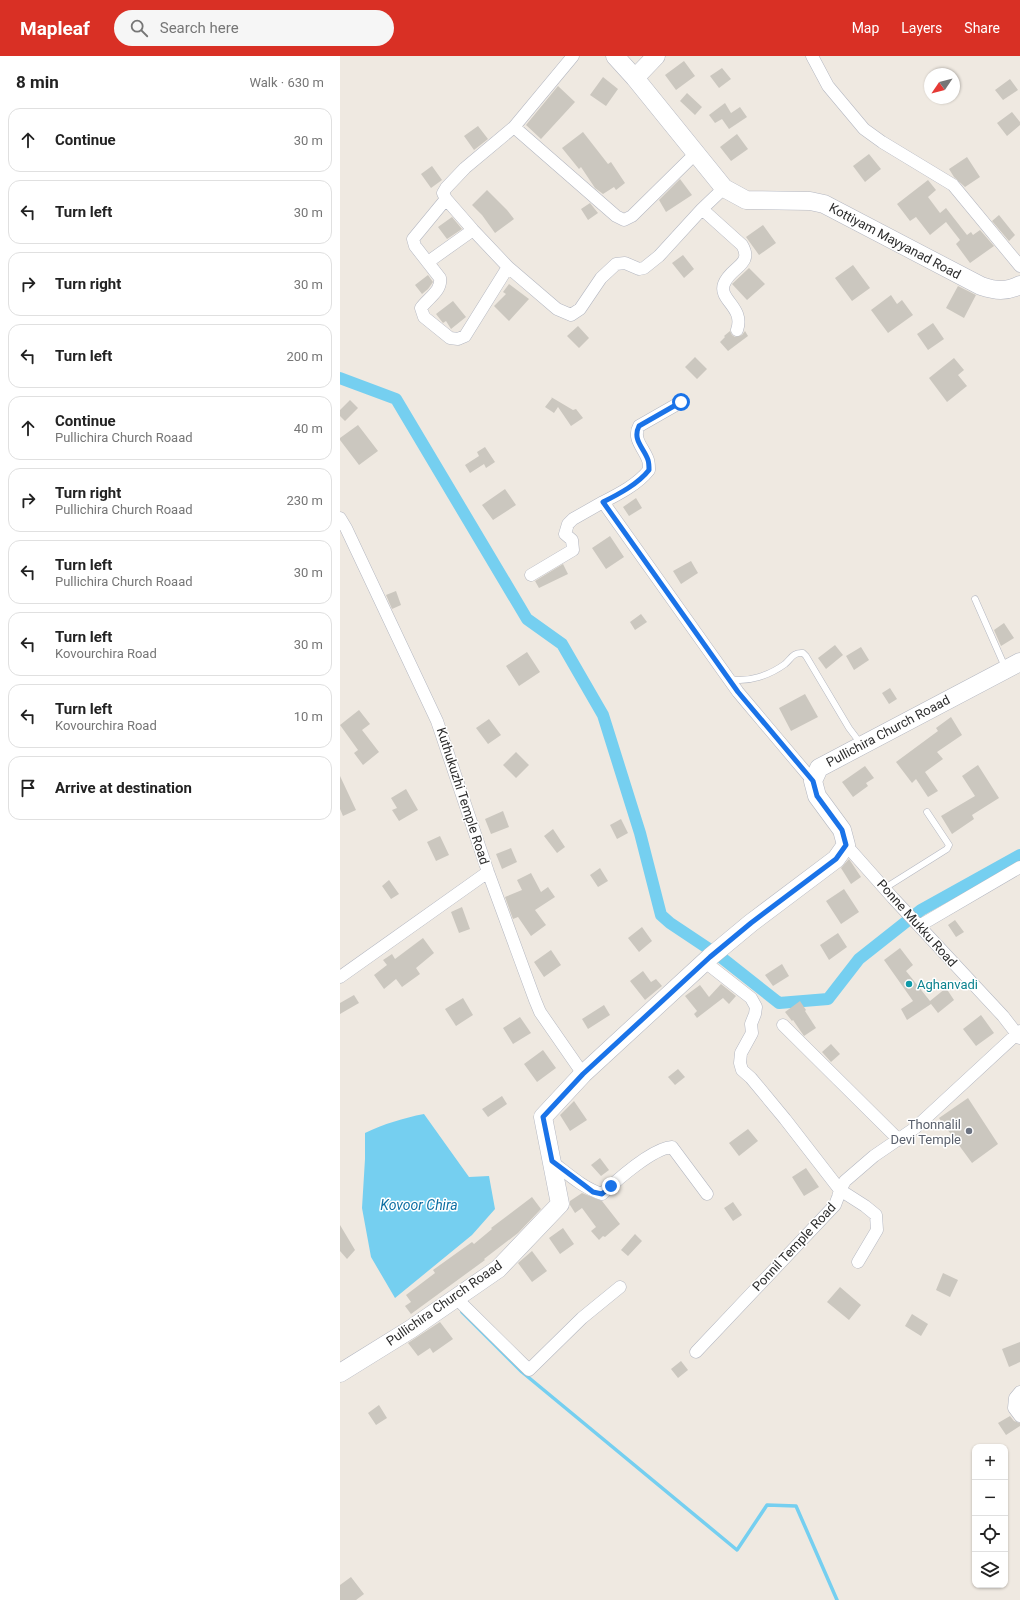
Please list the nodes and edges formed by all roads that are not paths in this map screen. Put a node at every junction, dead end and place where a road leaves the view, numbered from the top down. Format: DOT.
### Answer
graph roads {
  1 [pos="573,56"];
  2 [pos="615,56"];
  3 [pos="656,56"];
  4 [pos="812,56"];
  5 [pos="635,78"];
  6 [pos="514,127"];
  7 [pos="696,153"];
  8 [pos="724,188"];
  9 [pos="446,199"];
  10 [pos="702,209"];
  11 [pos="473,230"];
  12 [pos="428,262"];
  13 [pos="1020,266"];
  14 [pos="508,267"];
  15 [pos="1020,284"];
  16 [pos="736,330"];
  17 [pos="681,402"];
  18 [pos="603,502"];
  19 [pos="340,518"];
  20 [pos="531,575"];
  21 [pos="975,599"];
  22 [pos="1013,665"];
  23 [pos="730,679"];
  24 [pos="862,745"];
  25 [pos="813,781"];
  26 [pos="927,812"];
  27 [pos="846,845"];
  28 [pos="1020,867"];
  29 [pos="488,872"];
  30 [pos="885,888"];
  31 [pos="919,926"];
  32 [pos="705,962"];
  33 [pos="340,977"];
  34 [pos="782,1025"];
  35 [pos="1019,1034"];
  36 [pos="583,1074"];
  37 [pos="899,1140"];
  38 [pos="552,1161"];
  39 [pos="840,1190"];
  40 [pos="707,1194"];
  41 [pos="858,1262"];
  42 [pos="620,1287"];
  43 [pos="456,1298"];
  44 [pos="696,1352"];
  45 [pos="340,1373"];
  46 [pos="1020,1392"];
  47 [pos="1017,1412"];
  1 -- 6 [label="street"];
  2 -- 5 [label="main road, Kottiyam Mayyanad Road"];
  3 -- 5 [label="main road"];
  4 -- 13 [label="street"];
  5 -- 7 [label="main road, Kottiyam Mayyanad Road"];
  6 -- 7 [label="street"];
  6 -- 9 [label="street"];
  7 -- 8 [label="main road, Kottiyam Mayyanad Road"];
  8 -- 10 [label="street"];
  8 -- 15 [label="main road, Kottiyam Mayyanad Road"];
  9 -- 11 [label="street"];
  9 -- 12 [label="street"];
  10 -- 14 [label="street"];
  10 -- 16 [label="street"];
  11 -- 12 [label="street"];
  11 -- 14 [label="street"];
  12 -- 14 [label="street"];
  17 -- 18 [label="street"];
  18 -- 20 [label="street"];
  18 -- 23 [label="street"];
  19 -- 29 [label="street, Kuthukuzhi Temple Road"];
  21 -- 22 [label="lane"];
  22 -- 24 [label="main road, Pullichira Church Roaad"];
  23 -- 24 [label="lane"];
  23 -- 25 [label="street"];
  24 -- 25 [label="main road, Pullichira Church Roaad"];
  25 -- 27 [label="main road"];
  26 -- 30 [label="lane"];
  27 -- 30 [label="street, Ponne Mukku Road"];
  27 -- 32 [label="main road, Pullichira Church Roaad"];
  28 -- 31 [label="street"];
  29 -- 33 [label="street"];
  29 -- 36 [label="street, Kuthukuzhi Temple Road"];
  30 -- 31 [label="street, Ponne Mukku Road"];
  31 -- 35 [label="street, Ponne Mukku Road"];
  32 -- 36 [label="main road, Pullichira Church Roaad"];
  32 -- 39 [label="street"];
  34 -- 37 [label="street"];
  35 -- 37 [label="street, Ponnil Temple Road"];
  36 -- 38 [label="main road, Pullichira Church Roaad"];
  37 -- 39 [label="street, Ponnil Temple Road"];
  38 -- 40 [label="street"];
  38 -- 43 [label="main road, Pullichira Church Roaad"];
  39 -- 41 [label="street"];
  39 -- 44 [label="street, Ponnil Temple Road"];
  42 -- 43 [label="street"];
  43 -- 45 [label="main road, Pullichira Church Roaad"];
  46 -- 47 [label="street"];
}
